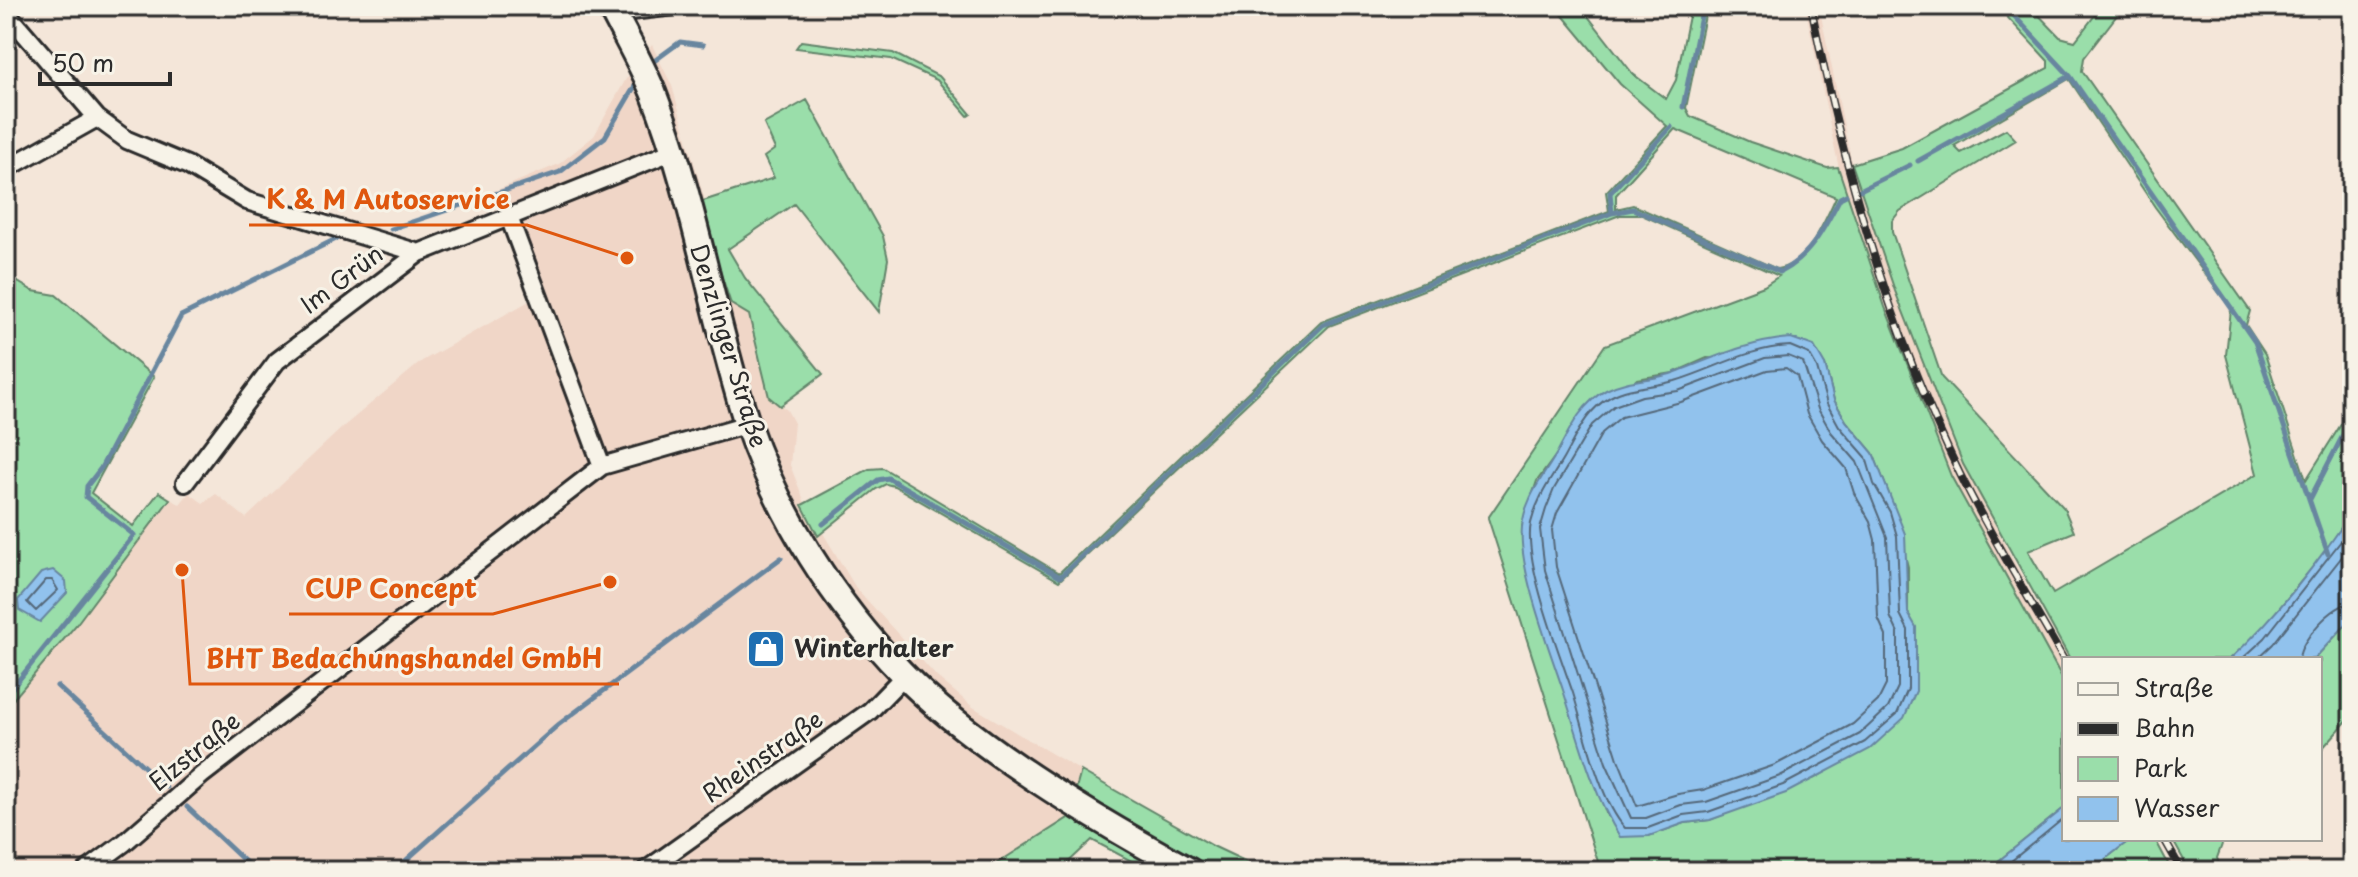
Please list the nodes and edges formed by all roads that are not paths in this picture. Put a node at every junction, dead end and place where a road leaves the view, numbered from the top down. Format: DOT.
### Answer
graph roads {
  1 [pos="675,6"];
  2 [pos="612,9"];
  3 [pos="6,12"];
  4 [pos="97,118"];
  5 [pos="671,152"];
  6 [pos="6,169"];
  7 [pos="509,217"];
  8 [pos="419,253"];
  9 [pos="748,424"];
  10 [pos="602,466"];
  11 [pos="185,483"];
  12 [pos="904,676"];
  13 [pos="86,871"];
  14 [pos="645,871"];
  15 [pos="1190,871"];
  1 -- 2 [label="street"];
  2 -- 5 [label="main road, Denzlinger Straße"];
  3 -- 4 [label="street"];
  4 -- 6 [label="street"];
  4 -- 8 [label="street"];
  5 -- 7 [label="street, Im Grün"];
  5 -- 9 [label="main road, Denzlinger Straße"];
  7 -- 8 [label="street, Im Grün"];
  7 -- 10 [label="street"];
  8 -- 11 [label="street, Im Grün"];
  9 -- 10 [label="street, Elzstraße"];
  9 -- 12 [label="main road, Denzlinger Straße"];
  10 -- 13 [label="street, Elzstraße"];
  12 -- 14 [label="street, Rheinstraße"];
  12 -- 15 [label="main road, Denzlinger Straße"];
}
